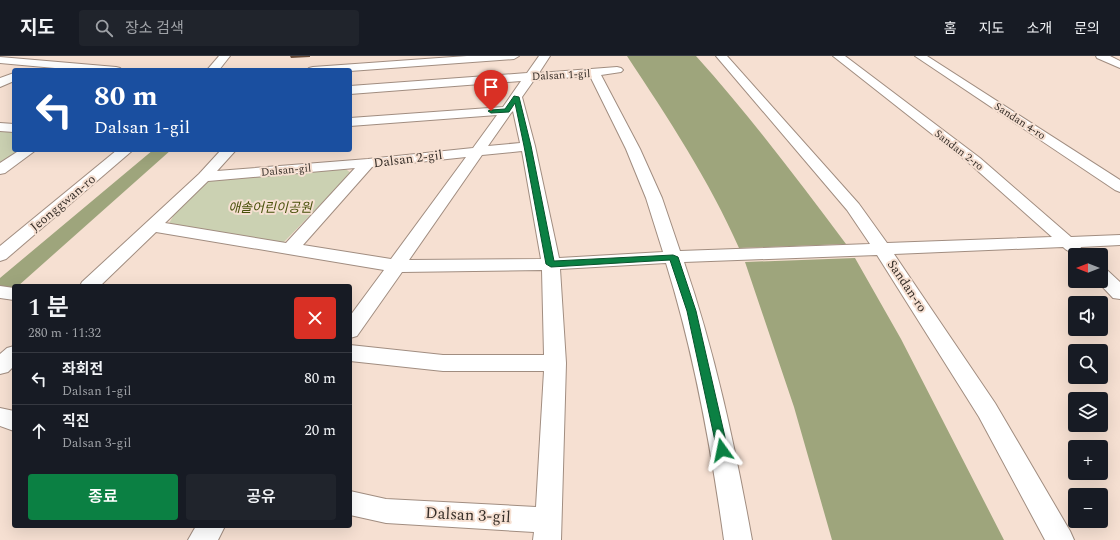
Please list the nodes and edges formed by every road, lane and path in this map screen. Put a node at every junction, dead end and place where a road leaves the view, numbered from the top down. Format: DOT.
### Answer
graph roads {
  1 [pos="226,56"];
  2 [pos="514,56"];
  3 [pos="545,56"];
  4 [pos="721,56"];
  5 [pos="838,56"];
  6 [pos="920,56"];
  7 [pos="1101,56"];
  8 [pos="0,60"];
  9 [pos="39,64"];
  10 [pos="1120,65"];
  11 [pos="30,68"];
  12 [pos="90,68"];
  13 [pos="215,68"];
  14 [pos="342,68"];
  15 [pos="617,70"];
  16 [pos="582,73"];
  17 [pos="531,76"];
  18 [pos="12,77"];
  19 [pos="0,83"];
  20 [pos="0,86"];
  21 [pos="12,88"];
  22 [pos="352,90"];
  23 [pos="511,104"];
  24 [pos="352,122"];
  25 [pos="0,127"];
  26 [pos="12,128"];
  27 [pos="528,146"];
  28 [pos="478,151"];
  29 [pos="26,152"];
  30 [pos="124,152"];
  31 [pos="227,152"];
  32 [pos="368,163"];
  33 [pos="0,170"];
  34 [pos="204,177"];
  35 [pos="1120,187"];
  36 [pos="152,226"];
  37 [pos="1120,240"];
  38 [pos="291,248"];
  39 [pos="1074,248"];
  40 [pos="882,250"];
  41 [pos="0,254"];
  42 [pos="673,257"];
  43 [pos="551,264"];
  44 [pos="396,266"];
  45 [pos="1108,281"];
  46 [pos="91,284"];
  47 [pos="0,292"];
  48 [pos="1120,293"];
  49 [pos="12,294"];
  50 [pos="352,328"];
  51 [pos="352,353"];
  52 [pos="12,356"];
  53 [pos="555,363"];
  54 [pos="0,366"];
  55 [pos="0,417"];
  56 [pos="12,420"];
  57 [pos="352,503"];
  58 [pos="211,528"];
  59 [pos="548,530"];
  60 [pos="202,540"];
  61 [pos="738,540"];
  62 [pos="1060,540"];
  1 -- 13 [label="street"];
  2 -- 14 [label="street"];
  3 -- 17 [label="street"];
  4 -- 40 [label="street, Sandan-ro"];
  5 -- 39 [label="street, Sandan 2-ro"];
  6 -- 35 [label="street, Sandan 4-ro"];
  7 -- 10 [label="street"];
  8 -- 9 [label="street"];
  9 -- 11 [label="street"];
  9 -- 12 [label="street"];
  15 -- 16 [label="street"];
  16 -- 17 [label="street, Dalsan 1-gil"];
  16 -- 42 [label="street, Dalsan 1-gil"];
  17 -- 22 [label="street, Dalsan 1-gil"];
  17 -- 23 [label="street"];
  18 -- 19 [label="street"];
  20 -- 21 [label="street"];
  23 -- 24 [label="street"];
  23 -- 27 [label="street, Dalsan 3-gil"];
  23 -- 28 [label="street"];
  25 -- 26 [label="street"];
  27 -- 28 [label="street, Dalsan 2-gil"];
  27 -- 43 [label="street, Dalsan 3-gil"];
  28 -- 32 [label="street, Dalsan 2-gil"];
  28 -- 44 [label="street"];
  29 -- 33 [label="street"];
  30 -- 41 [label="street, Jeonggwan-ro"];
  31 -- 34 [label="street"];
  32 -- 34 [label="street, Dalsan-gil"];
  32 -- 38 [label="street, Dalsan 2-gil"];
  34 -- 36 [label="street"];
  36 -- 38 [label="street"];
  36 -- 46 [label="street"];
  37 -- 40 [label="street"];
  38 -- 44 [label="street"];
  40 -- 42 [label="street"];
  40 -- 62 [label="street, Sandan-ro"];
  42 -- 43 [label="street"];
  42 -- 61 [label="street, Dalsan 1-gil"];
  43 -- 44 [label="street"];
  43 -- 53 [label="street, Dalsan 3-gil"];
  44 -- 50 [label="street"];
  45 -- 48 [label="street"];
  47 -- 49 [label="street"];
  51 -- 53 [label="street"];
  52 -- 54 [label="street"];
  53 -- 59 [label="street, Dalsan 3-gil"];
  55 -- 56 [label="street"];
  57 -- 59 [label="street, Dalsan 3-gil"];
  58 -- 60 [label="street"];
}
